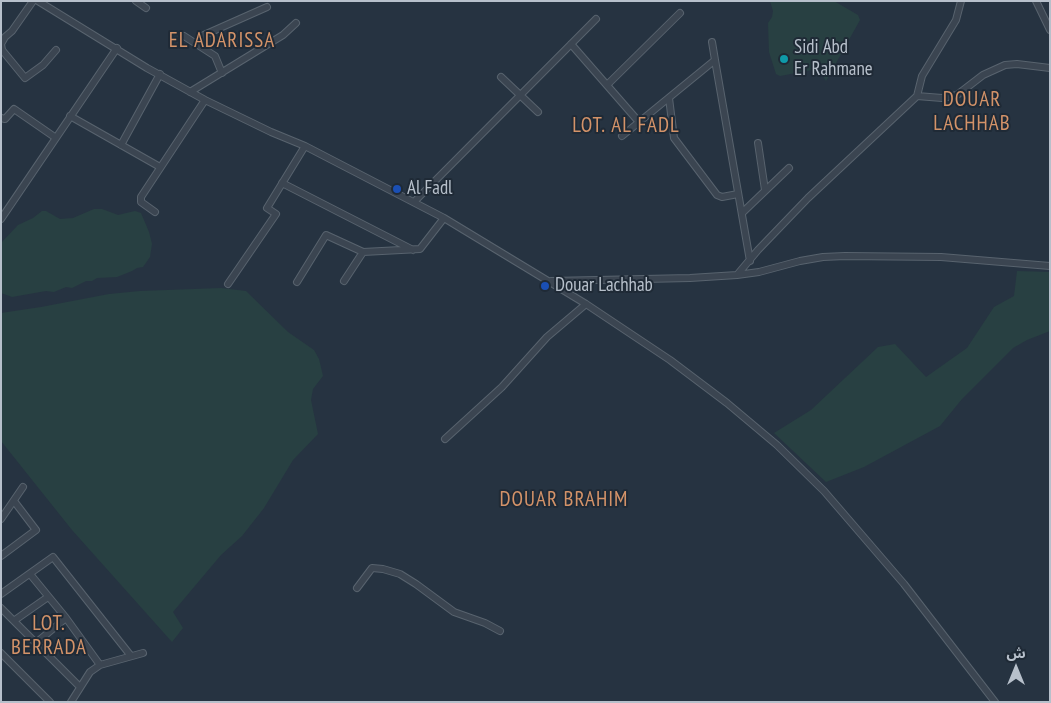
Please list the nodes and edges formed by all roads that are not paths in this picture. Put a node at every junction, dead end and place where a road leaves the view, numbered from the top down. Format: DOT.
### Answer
graph roads {
  1 [pos="33,1"];
  2 [pos="38,1"];
  3 [pos="136,1"];
  4 [pos="961,1"];
  5 [pos="1036,1"];
  6 [pos="267,6"];
  7 [pos="146,8"];
  8 [pos="680,13"];
  9 [pos="596,19"];
  10 [pos="296,23"];
  11 [pos="1050,30"];
  12 [pos="184,36"];
  13 [pos="712,42"];
  14 [pos="196,44"];
  15 [pos="571,44"];
  16 [pos="117,48"];
  17 [pos="56,50"];
  18 [pos="715,60"];
  19 [pos="1050,68"];
  20 [pos="222,73"];
  21 [pos="160,74"];
  22 [pos="501,77"];
  23 [pos="607,85"];
  24 [pos="190,92"];
  25 [pos="521,96"];
  26 [pos="917,96"];
  27 [pos="669,98"];
  28 [pos="205,100"];
  29 [pos="538,112"];
  30 [pos="70,116"];
  31 [pos="2,120"];
  32 [pos="639,122"];
  33 [pos="622,136"];
  34 [pos="56,138"];
  35 [pos="758,143"];
  36 [pos="121,145"];
  37 [pos="305,146"];
  38 [pos="160,167"];
  39 [pos="789,168"];
  40 [pos="282,183"];
  41 [pos="765,190"];
  42 [pos="738,194"];
  43 [pos="414,202"];
  44 [pos="155,212"];
  45 [pos="742,213"];
  46 [pos="1,218"];
  47 [pos="444,218"];
  48 [pos="413,250"];
  49 [pos="363,252"];
  50 [pos="750,261"];
  51 [pos="1050,266"];
  52 [pos="737,276"];
  53 [pos="344,281"];
  54 [pos="550,281"];
  55 [pos="297,282"];
  56 [pos="228,284"];
  57 [pos="586,304"];
  58 [pos="445,439"];
  59 [pos="23,487"];
  60 [pos="14,500"];
  61 [pos="1,520"];
  62 [pos="1,556"];
  63 [pos="30,574"];
  64 [pos="357,588"];
  65 [pos="1,594"];
  66 [pos="48,597"];
  67 [pos="1,608"];
  68 [pos="66,618"];
  69 [pos="15,620"];
  70 [pos="500,631"];
  71 [pos="37,642"];
  72 [pos="1,653"];
  73 [pos="143,653"];
  74 [pos="130,656"];
  75 [pos="100,665"];
  76 [pos="79,686"];
  77 [pos="50,702"];
  78 [pos="71,702"];
  79 [pos="995,702"];
  1 -- 17 [label="street"];
  2 -- 16 [label="street"];
  3 -- 7 [label="street"];
  4 -- 26 [label="street"];
  5 -- 11 [label="street"];
  6 -- 14 [label="street"];
  8 -- 23 [label="street"];
  9 -- 15 [label="street"];
  10 -- 20 [label="street"];
  12 -- 14 [label="street"];
  13 -- 18 [label="street"];
  14 -- 20 [label="street"];
  15 -- 23 [label="street"];
  15 -- 25 [label="street"];
  16 -- 21 [label="street"];
  16 -- 30 [label="street"];
  18 -- 27 [label="street"];
  18 -- 42 [label="street"];
  19 -- 26 [label="street"];
  20 -- 24 [label="street"];
  21 -- 24 [label="street"];
  21 -- 36 [label="street"];
  22 -- 25 [label="street"];
  23 -- 32 [label="street"];
  24 -- 28 [label="street"];
  25 -- 29 [label="street"];
  25 -- 43 [label="street"];
  26 -- 50 [label="street"];
  27 -- 32 [label="street"];
  27 -- 42 [label="street"];
  28 -- 37 [label="street"];
  28 -- 38 [label="street"];
  30 -- 34 [label="street"];
  30 -- 36 [label="street"];
  31 -- 34 [label="street"];
  32 -- 33 [label="street"];
  34 -- 46 [label="street"];
  35 -- 41 [label="street"];
  36 -- 38 [label="street"];
  37 -- 40 [label="street"];
  37 -- 43 [label="street"];
  38 -- 44 [label="street"];
  39 -- 41 [label="street"];
  40 -- 48 [label="street"];
  40 -- 56 [label="street"];
  41 -- 45 [label="street"];
  42 -- 45 [label="street"];
  43 -- 47 [label="street"];
  45 -- 50 [label="street"];
  47 -- 48 [label="street"];
  47 -- 54 [label="street"];
  48 -- 49 [label="street"];
  49 -- 53 [label="street"];
  49 -- 55 [label="street"];
  50 -- 52 [label="street"];
  51 -- 52 [label="street"];
  52 -- 54 [label="street"];
  54 -- 57 [label="street"];
  57 -- 58 [label="street"];
  57 -- 79 [label="street"];
  59 -- 60 [label="street"];
  60 -- 61 [label="street"];
  60 -- 62 [label="street"];
  63 -- 65 [label="street"];
  63 -- 66 [label="street"];
  63 -- 74 [label="street"];
  64 -- 70 [label="street"];
  66 -- 68 [label="street"];
  66 -- 69 [label="street"];
  67 -- 69 [label="street"];
  68 -- 71 [label="street"];
  68 -- 75 [label="street"];
  69 -- 71 [label="street"];
  71 -- 76 [label="street"];
  72 -- 77 [label="street"];
  73 -- 74 [label="street"];
  74 -- 75 [label="street"];
  75 -- 76 [label="street"];
  76 -- 78 [label="street"];
}
